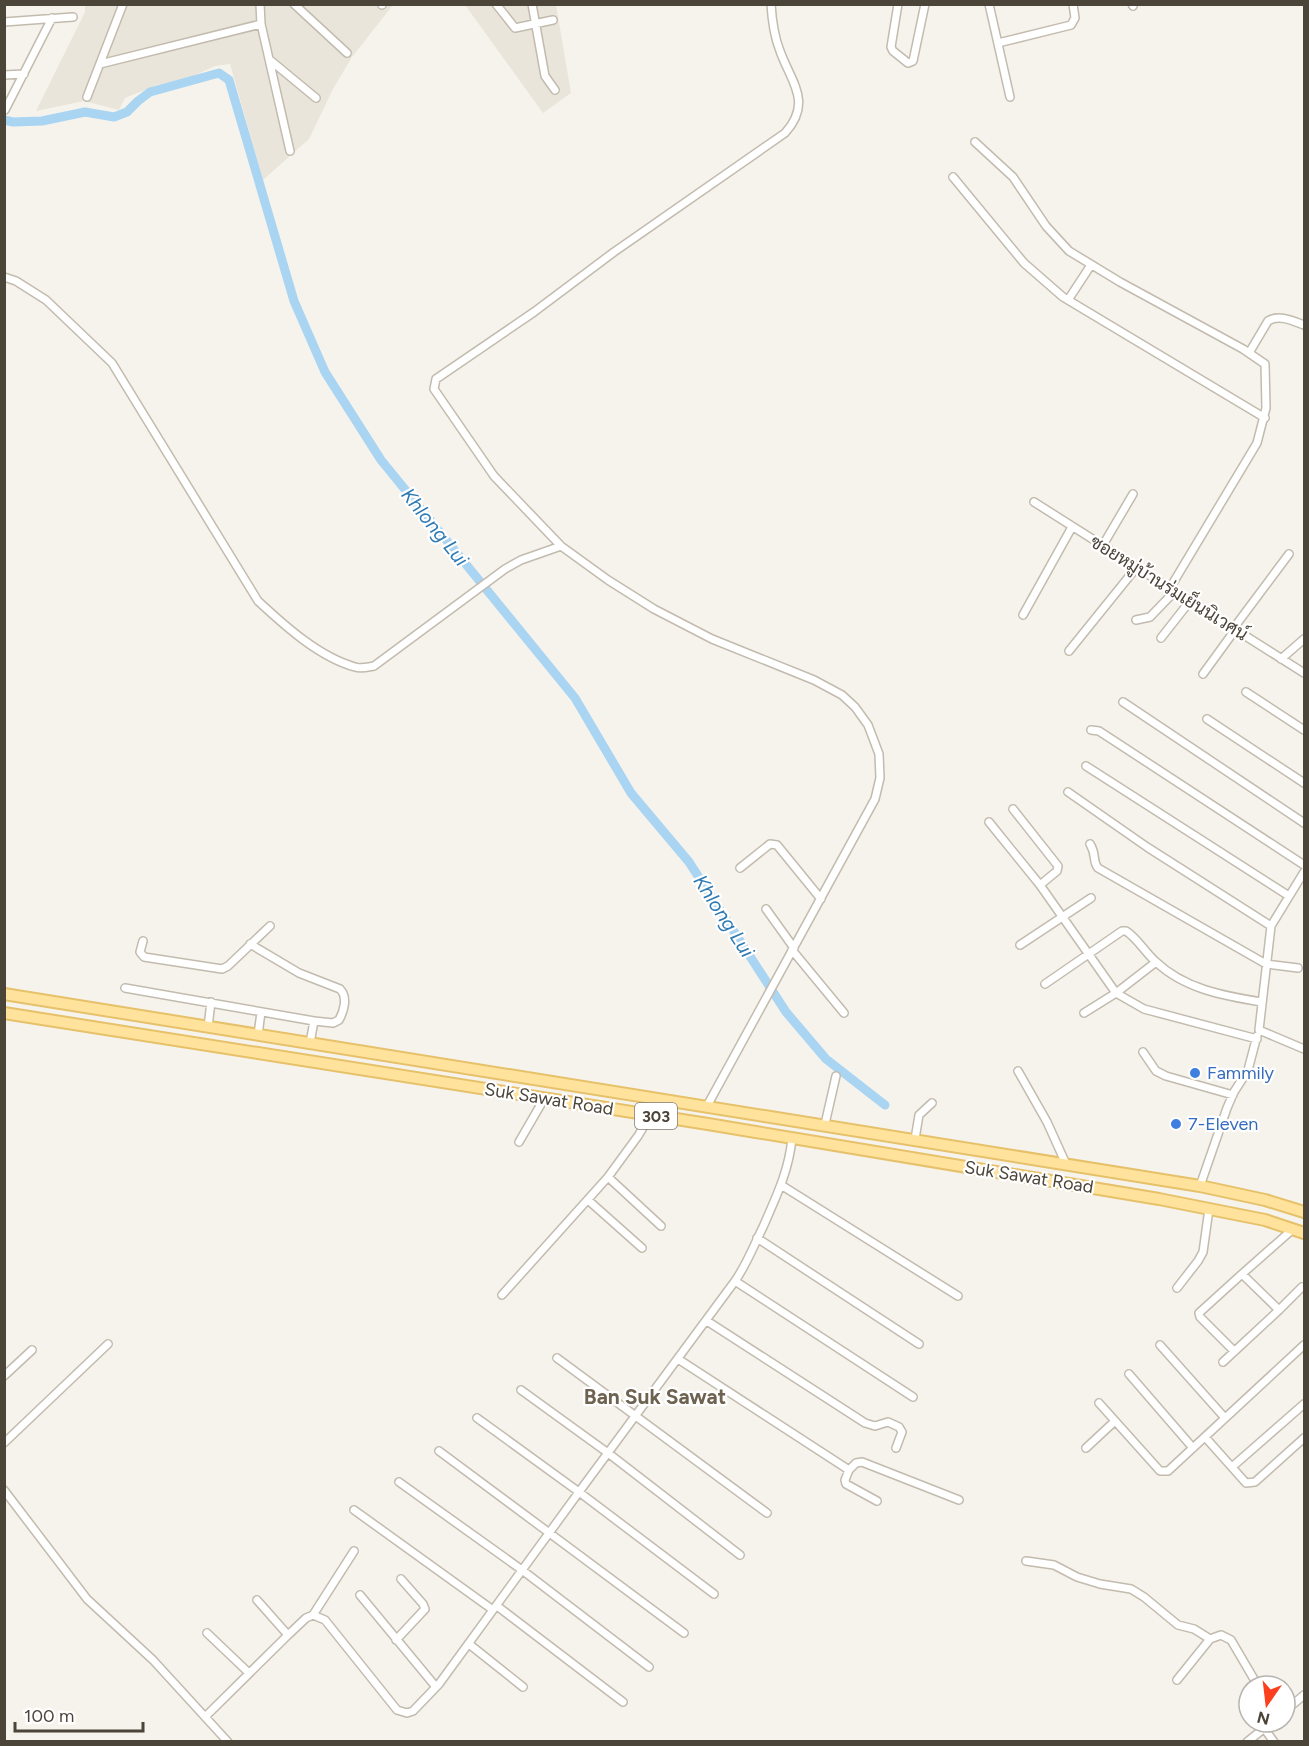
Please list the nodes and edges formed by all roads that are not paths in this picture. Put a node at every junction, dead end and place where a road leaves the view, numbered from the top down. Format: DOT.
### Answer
graph roads {
  1 [pos="123,4"];
  2 [pos="294,4"];
  3 [pos="496,4"];
  4 [pos="532,4"];
  5 [pos="771,4"];
  6 [pos="898,4"];
  7 [pos="925,4"];
  8 [pos="989,4"];
  9 [pos="1073,4"];
  10 [pos="261,6"];
  11 [pos="73,17"];
  12 [pos="52,18"];
  13 [pos="553,20"];
  14 [pos="4,22"];
  15 [pos="261,24"];
  16 [pos="537,24"];
  17 [pos="998,43"];
  18 [pos="347,53"];
  19 [pos="270,60"];
  20 [pos="100,64"];
  21 [pos="24,74"];
  22 [pos="4,75"];
  23 [pos="555,90"];
  24 [pos="87,97"];
  25 [pos="1010,97"];
  26 [pos="316,98"];
  27 [pos="5,110"];
  28 [pos="975,142"];
  29 [pos="290,151"];
  30 [pos="953,177"];
  31 [pos="1091,265"];
  32 [pos="4,277"];
  33 [pos="1068,300"];
  34 [pos="1305,325"];
  35 [pos="1249,353"];
  36 [pos="1265,418"];
  37 [pos="1133,494"];
  38 [pos="1034,502"];
  39 [pos="1072,527"];
  40 [pos="1103,545"];
  41 [pos="561,546"];
  42 [pos="1289,554"];
  43 [pos="1136,568"];
  44 [pos="1172,589"];
  45 [pos="1190,601"];
  46 [pos="1023,615"];
  47 [pos="1136,620"];
  48 [pos="1234,630"];
  49 [pos="1161,638"];
  50 [pos="1305,639"];
  51 [pos="1069,651"];
  52 [pos="1281,659"];
  53 [pos="1305,673"];
  54 [pos="1203,674"];
  55 [pos="1246,692"];
  56 [pos="1123,702"];
  57 [pos="1207,719"];
  58 [pos="1091,730"];
  59 [pos="1305,730"];
  60 [pos="1086,766"];
  61 [pos="1305,783"];
  62 [pos="1068,792"];
  63 [pos="1013,809"];
  64 [pos="989,822"];
  65 [pos="1305,823"];
  66 [pos="1090,844"];
  67 [pos="1305,865"];
  68 [pos="741,868"];
  69 [pos="1305,872"];
  70 [pos="1040,885"];
  71 [pos="1289,896"];
  72 [pos="1091,898"];
  73 [pos="821,899"];
  74 [pos="766,909"];
  75 [pos="1062,917"];
  76 [pos="270,926"];
  77 [pos="1271,926"];
  78 [pos="143,941"];
  79 [pos="250,944"];
  80 [pos="1020,945"];
  81 [pos="793,949"];
  82 [pos="1088,954"];
  83 [pos="1156,962"];
  84 [pos="1266,964"];
  85 [pos="1298,968"];
  86 [pos="1045,984"];
  87 [pos="125,988"];
  88 [pos="1116,993"];
  89 [pos="4,994"];
  90 [pos="211,1002"];
  91 [pos="1262,1002"];
  92 [pos="261,1012"];
  93 [pos="4,1013"];
  94 [pos="1084,1013"];
  95 [pos="844,1014"];
  96 [pos="314,1021"];
  97 [pos="208,1027"];
  98 [pos="1258,1030"];
  99 [pos="258,1035"];
  100 [pos="1257,1039"];
  101 [pos="310,1043"];
  102 [pos="1305,1049"];
  103 [pos="1143,1052"];
  104 [pos="1018,1071"];
  105 [pos="836,1076"];
  106 [pos="1233,1095"];
  107 [pos="544,1099"];
  108 [pos="660,1099"];
  109 [pos="932,1103"];
  110 [pos="707,1106"];
  111 [pos="652,1115"];
  112 [pos="825,1124"];
  113 [pos="792,1138"];
  114 [pos="915,1139"];
  115 [pos="519,1142"];
  116 [pos="1066,1164"];
  117 [pos="608,1177"];
  118 [pos="781,1185"];
  119 [pos="1200,1186"];
  120 [pos="588,1200"];
  121 [pos="1209,1209"];
  122 [pos="1305,1212"];
  123 [pos="661,1226"];
  124 [pos="1293,1229"];
  125 [pos="1305,1233"];
  126 [pos="757,1238"];
  127 [pos="642,1248"];
  128 [pos="1242,1274"];
  129 [pos="735,1281"];
  130 [pos="1302,1287"];
  131 [pos="1177,1288"];
  132 [pos="502,1295"];
  133 [pos="958,1296"];
  134 [pos="1279,1310"];
  135 [pos="707,1321"];
  136 [pos="108,1344"];
  137 [pos="919,1344"];
  138 [pos="1160,1345"];
  139 [pos="1305,1345"];
  140 [pos="32,1350"];
  141 [pos="1234,1352"];
  142 [pos="557,1358"];
  143 [pos="678,1359"];
  144 [pos="1223,1362"];
  145 [pos="1129,1374"];
  146 [pos="4,1376"];
  147 [pos="521,1390"];
  148 [pos="913,1397"];
  149 [pos="1100,1403"];
  150 [pos="1305,1404"];
  151 [pos="636,1415"];
  152 [pos="477,1418"];
  153 [pos="1225,1418"];
  154 [pos="1115,1421"];
  155 [pos="1205,1437"];
  156 [pos="1305,1437"];
  157 [pos="4,1443"];
  158 [pos="896,1448"];
  159 [pos="1086,1448"];
  160 [pos="1193,1448"];
  161 [pos="439,1451"];
  162 [pos="608,1453"];
  163 [pos="1232,1467"];
  164 [pos="849,1470"];
  165 [pos="399,1482"];
  166 [pos="4,1490"];
  167 [pos="579,1492"];
  168 [pos="959,1500"];
  169 [pos="877,1502"];
  170 [pos="354,1510"];
  171 [pos="767,1513"];
  172 [pos="549,1532"];
  173 [pos="354,1551"];
  174 [pos="740,1555"];
  175 [pos="1026,1561"];
  176 [pos="522,1570"];
  177 [pos="401,1579"];
  178 [pos="714,1594"];
  179 [pos="360,1595"];
  180 [pos="257,1600"];
  181 [pos="495,1608"];
  182 [pos="313,1615"];
  183 [pos="207,1633"];
  184 [pos="684,1633"];
  185 [pos="288,1635"];
  186 [pos="1210,1639"];
  187 [pos="396,1640"];
  188 [pos="469,1644"];
  189 [pos="649,1667"];
  190 [pos="249,1674"];
  191 [pos="1251,1674"];
  192 [pos="1177,1680"];
  193 [pos="436,1687"];
  194 [pos="523,1687"];
  195 [pos="623,1702"];
  196 [pos="206,1716"];
  197 [pos="228,1742"];
  1 -- 20 [label="street"];
  2 -- 18 [label="street"];
  3 -- 16 [label="street"];
  4 -- 16 [label="street"];
  5 -- 41 [label="street"];
  6 -- 7 [label="street"];
  8 -- 17 [label="street"];
  9 -- 17 [label="street"];
  10 -- 15 [label="street"];
  11 -- 12 [label="street"];
  12 -- 14 [label="street"];
  12 -- 21 [label="street"];
  13 -- 16 [label="street"];
  15 -- 19 [label="street"];
  15 -- 20 [label="street"];
  16 -- 23 [label="street"];
  17 -- 25 [label="street"];
  19 -- 26 [label="street"];
  19 -- 29 [label="street"];
  20 -- 24 [label="street"];
  21 -- 22 [label="street"];
  21 -- 27 [label="street"];
  28 -- 31 [label="street"];
  30 -- 33 [label="street"];
  31 -- 33 [label="street"];
  31 -- 35 [label="street"];
  32 -- 41 [label="street"];
  33 -- 36 [label="street"];
  34 -- 35 [label="street"];
  35 -- 36 [label="street"];
  36 -- 44 [label="street"];
  37 -- 40 [label="street"];
  38 -- 39 [label="street, ซอยหมู่บ้านร่มเย็นนิเวศน์"];
  39 -- 40 [label="street, ซอยหมู่บ้านร่มเย็นนิเวศน์"];
  39 -- 46 [label="street"];
  40 -- 43 [label="street, ซอยหมู่บ้านร่มเย็นนิเวศน์"];
  41 -- 73 [label="street"];
  42 -- 48 [label="street"];
  43 -- 44 [label="street, ซอยหมู่บ้านร่มเย็นนิเวศน์"];
  43 -- 51 [label="street"];
  44 -- 45 [label="street, ซอยหมู่บ้านร่มเย็นนิเวศน์"];
  44 -- 47 [label="street"];
  45 -- 48 [label="street, ซอยหมู่บ้านร่มเย็นนิเวศน์"];
  45 -- 49 [label="street"];
  48 -- 52 [label="street, ซอยหมู่บ้านร่มเย็นนิเวศน์"];
  48 -- 54 [label="street"];
  50 -- 52 [label="street"];
  52 -- 53 [label="street, ซอยหมู่บ้านร่มเย็นนิเวศน์"];
  55 -- 59 [label="street"];
  56 -- 65 [label="street"];
  57 -- 61 [label="street"];
  58 -- 67 [label="street"];
  60 -- 71 [label="street"];
  62 -- 77 [label="street"];
  63 -- 70 [label="street"];
  64 -- 70 [label="street"];
  66 -- 84 [label="street"];
  68 -- 73 [label="street"];
  69 -- 71 [label="street"];
  70 -- 75 [label="street"];
  71 -- 77 [label="street"];
  72 -- 75 [label="street"];
  73 -- 81 [label="street"];
  74 -- 81 [label="street"];
  75 -- 80 [label="street"];
  75 -- 82 [label="street"];
  76 -- 79 [label="street"];
  77 -- 84 [label="street"];
  78 -- 79 [label="street"];
  79 -- 96 [label="street"];
  81 -- 95 [label="street"];
  81 -- 110 [label="street"];
  82 -- 83 [label="street"];
  82 -- 86 [label="street"];
  82 -- 88 [label="street"];
  83 -- 88 [label="street"];
  83 -- 91 [label="street"];
  84 -- 85 [label="street"];
  84 -- 91 [label="street"];
  87 -- 90 [label="street"];
  88 -- 94 [label="street"];
  88 -- 100 [label="street"];
  89 -- 97 [label="main road, Suk Sawat Road / 303"];
  90 -- 92 [label="street"];
  90 -- 97 [label="street"];
  91 -- 98 [label="street"];
  92 -- 96 [label="street"];
  92 -- 99 [label="street"];
  93 -- 107 [label="main road, Suk Sawat Road / 303"];
  96 -- 101 [label="street"];
  97 -- 99 [label="main road, Suk Sawat Road / 303"];
  98 -- 100 [label="street"];
  98 -- 102 [label="street"];
  99 -- 101 [label="main road, Suk Sawat Road / 303"];
  100 -- 106 [label="street"];
  101 -- 108 [label="main road, Suk Sawat Road / 303"];
  103 -- 106 [label="street"];
  104 -- 116 [label="street"];
  105 -- 112 [label="street"];
  106 -- 119 [label="street"];
  107 -- 111 [label="main road, Suk Sawat Road / 303"];
  107 -- 115 [label="street"];
  108 -- 110 [label="main road, Suk Sawat Road / 303"];
  108 -- 111 [label="street"];
  109 -- 114 [label="street"];
  110 -- 112 [label="main road, Suk Sawat Road / 303"];
  111 -- 113 [label="main road, Suk Sawat Road / 303"];
  111 -- 117 [label="street"];
  112 -- 114 [label="main road, Suk Sawat Road / 303"];
  113 -- 118 [label="street"];
  113 -- 121 [label="main road, Suk Sawat Road / 303"];
  114 -- 116 [label="main road, Suk Sawat Road / 303"];
  116 -- 119 [label="main road, Suk Sawat Road / 303"];
  117 -- 120 [label="street"];
  117 -- 123 [label="street"];
  118 -- 126 [label="street"];
  118 -- 133 [label="street"];
  119 -- 122 [label="main road, Suk Sawat Road / 303"];
  120 -- 127 [label="street"];
  120 -- 132 [label="street"];
  121 -- 124 [label="main road, Suk Sawat Road / 303"];
  121 -- 131 [label="street"];
  124 -- 125 [label="main road, Suk Sawat Road / 303"];
  124 -- 128 [label="street"];
  126 -- 129 [label="street"];
  126 -- 137 [label="street"];
  128 -- 134 [label="street"];
  128 -- 141 [label="street"];
  129 -- 135 [label="street"];
  129 -- 148 [label="street"];
  130 -- 134 [label="street"];
  134 -- 141 [label="street"];
  135 -- 143 [label="street"];
  135 -- 158 [label="street"];
  136 -- 157 [label="street"];
  138 -- 153 [label="street"];
  139 -- 153 [label="street"];
  140 -- 146 [label="street"];
  141 -- 144 [label="street"];
  142 -- 151 [label="street"];
  143 -- 151 [label="street"];
  143 -- 164 [label="street"];
  145 -- 160 [label="street"];
  147 -- 162 [label="street"];
  149 -- 154 [label="street"];
  150 -- 163 [label="street"];
  151 -- 162 [label="street"];
  151 -- 171 [label="street"];
  152 -- 167 [label="street"];
  153 -- 155 [label="street"];
  154 -- 159 [label="street"];
  154 -- 160 [label="street"];
  155 -- 160 [label="street"];
  155 -- 163 [label="street"];
  156 -- 163 [label="street"];
  161 -- 172 [label="street"];
  162 -- 167 [label="street"];
  162 -- 174 [label="street"];
  164 -- 168 [label="street"];
  164 -- 169 [label="street"];
  165 -- 176 [label="street"];
  166 -- 196 [label="street"];
  167 -- 172 [label="street"];
  167 -- 178 [label="street"];
  170 -- 181 [label="street"];
  172 -- 176 [label="street"];
  172 -- 184 [label="street"];
  173 -- 182 [label="street"];
  175 -- 186 [label="street"];
  176 -- 181 [label="street"];
  176 -- 189 [label="street"];
  177 -- 187 [label="street"];
  179 -- 187 [label="street"];
  180 -- 185 [label="street"];
  181 -- 188 [label="street"];
  181 -- 195 [label="street"];
  182 -- 185 [label="street"];
  182 -- 193 [label="street"];
  183 -- 190 [label="street"];
  185 -- 190 [label="street"];
  186 -- 191 [label="street"];
  186 -- 192 [label="street"];
  187 -- 193 [label="street"];
  188 -- 193 [label="street"];
  188 -- 194 [label="street"];
  190 -- 196 [label="street"];
  196 -- 197 [label="street"];
}
